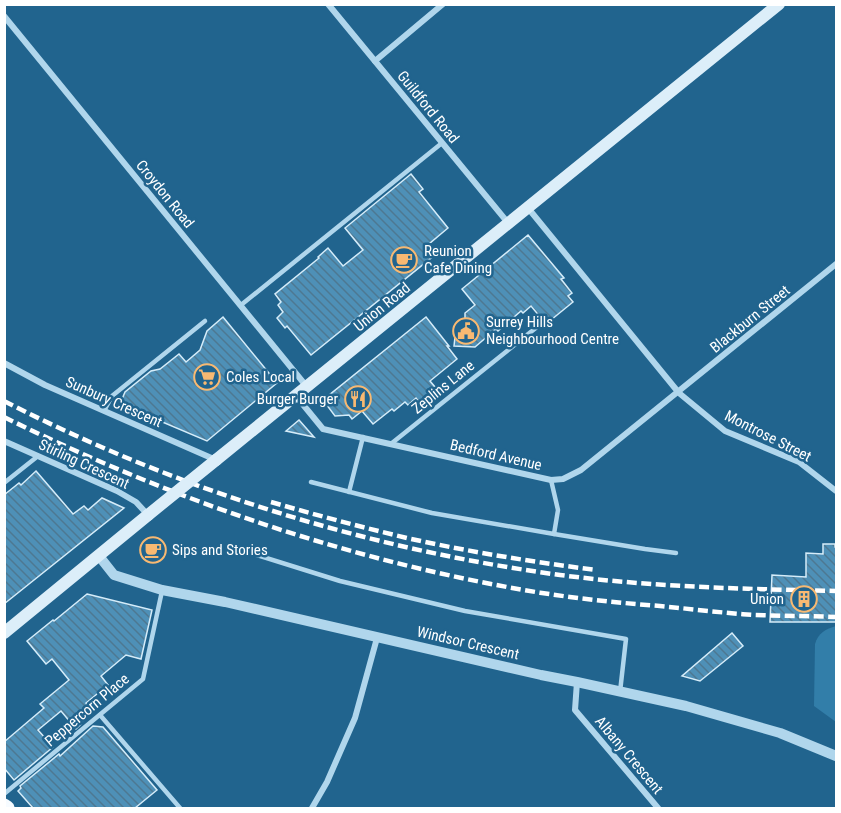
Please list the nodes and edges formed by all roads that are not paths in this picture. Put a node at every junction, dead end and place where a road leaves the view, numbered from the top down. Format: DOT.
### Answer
graph roads {
  1 [pos="328,4"];
  2 [pos="443,4"];
  3 [pos="779,4"];
  4 [pos="4,16"];
  5 [pos="375,61"];
  6 [pos="442,143"];
  7 [pos="528,208"];
  8 [pos="509,224"];
  9 [pos="837,264"];
  10 [pos="241,305"];
  11 [pos="205,321"];
  12 [pos="537,327"];
  13 [pos="4,363"];
  14 [pos="307,387"];
  15 [pos="679,393"];
  16 [pos="296,396"];
  17 [pos="104,411"];
  18 [pos="363,437"];
  19 [pos="4,441"];
  20 [pos="392,443"];
  21 [pos="38,456"];
  22 [pos="216,460"];
  23 [pos="551,480"];
  24 [pos="311,482"];
  25 [pos="4,483"];
  26 [pos="837,491"];
  27 [pos="349,492"];
  28 [pos="148,515"];
  29 [pos="554,534"];
  30 [pos="241,550"];
  31 [pos="676,553"];
  32 [pos="99,556"];
  33 [pos="162,590"];
  34 [pos="4,633"];
  35 [pos="377,638"];
  36 [pos="578,682"];
  37 [pos="620,692"];
  38 [pos="100,715"];
  39 [pos="837,756"];
  40 [pos="4,794"];
  41 [pos="180,808"];
  42 [pos="312,808"];
  43 [pos="658,808"];
  1 -- 5 [label="street, Guildford Road"];
  2 -- 5 [label="street"];
  3 -- 7 [label="main road, Union Road"];
  4 -- 10 [label="street, Croydon Road"];
  5 -- 6 [label="street, Guildford Road"];
  6 -- 8 [label="street, Guildford Road"];
  6 -- 10 [label="lane"];
  7 -- 8 [label="main road, Union Road"];
  7 -- 15 [label="street, Montrose Street"];
  8 -- 14 [label="main road, Union Road"];
  9 -- 15 [label="street, Blackburn Street"];
  10 -- 14 [label="street, Croydon Road"];
  11 -- 17 [label="lane"];
  12 -- 20 [label="lane, Zeplins Lane"];
  13 -- 17 [label="street, Sunbury Crescent"];
  14 -- 16 [label="main road, Union Road"];
  15 -- 23 [label="street, Bedford Avenue"];
  15 -- 26 [label="street, Montrose Street"];
  16 -- 18 [label="street, Bedford Avenue"];
  16 -- 22 [label="main road, Union Road"];
  17 -- 22 [label="street, Sunbury Crescent"];
  18 -- 20 [label="street, Bedford Avenue"];
  18 -- 27 [label="lane"];
  19 -- 21 [label="street, Stirling Crescent"];
  20 -- 23 [label="street, Bedford Avenue"];
  21 -- 25 [label="lane"];
  21 -- 28 [label="street, Stirling Crescent"];
  22 -- 28 [label="main road, Union Road, bridge"];
  23 -- 29 [label="lane"];
  24 -- 27 [label="lane"];
  27 -- 29 [label="lane"];
  28 -- 32 [label="main road, Union Road"];
  29 -- 31 [label="lane"];
  30 -- 37 [label="lane"];
  32 -- 33 [label="street, Windsor Crescent"];
  32 -- 34 [label="main road, Union Road"];
  33 -- 35 [label="street, Windsor Crescent"];
  33 -- 38 [label="lane, Peppercorn Place"];
  35 -- 36 [label="street, Windsor Crescent"];
  35 -- 42 [label="street"];
  36 -- 37 [label="street, Windsor Crescent"];
  36 -- 43 [label="street, Albany Crescent"];
  37 -- 39 [label="street, Windsor Crescent"];
  38 -- 40 [label="lane, Peppercorn Place"];
  38 -- 41 [label="lane"];
}
